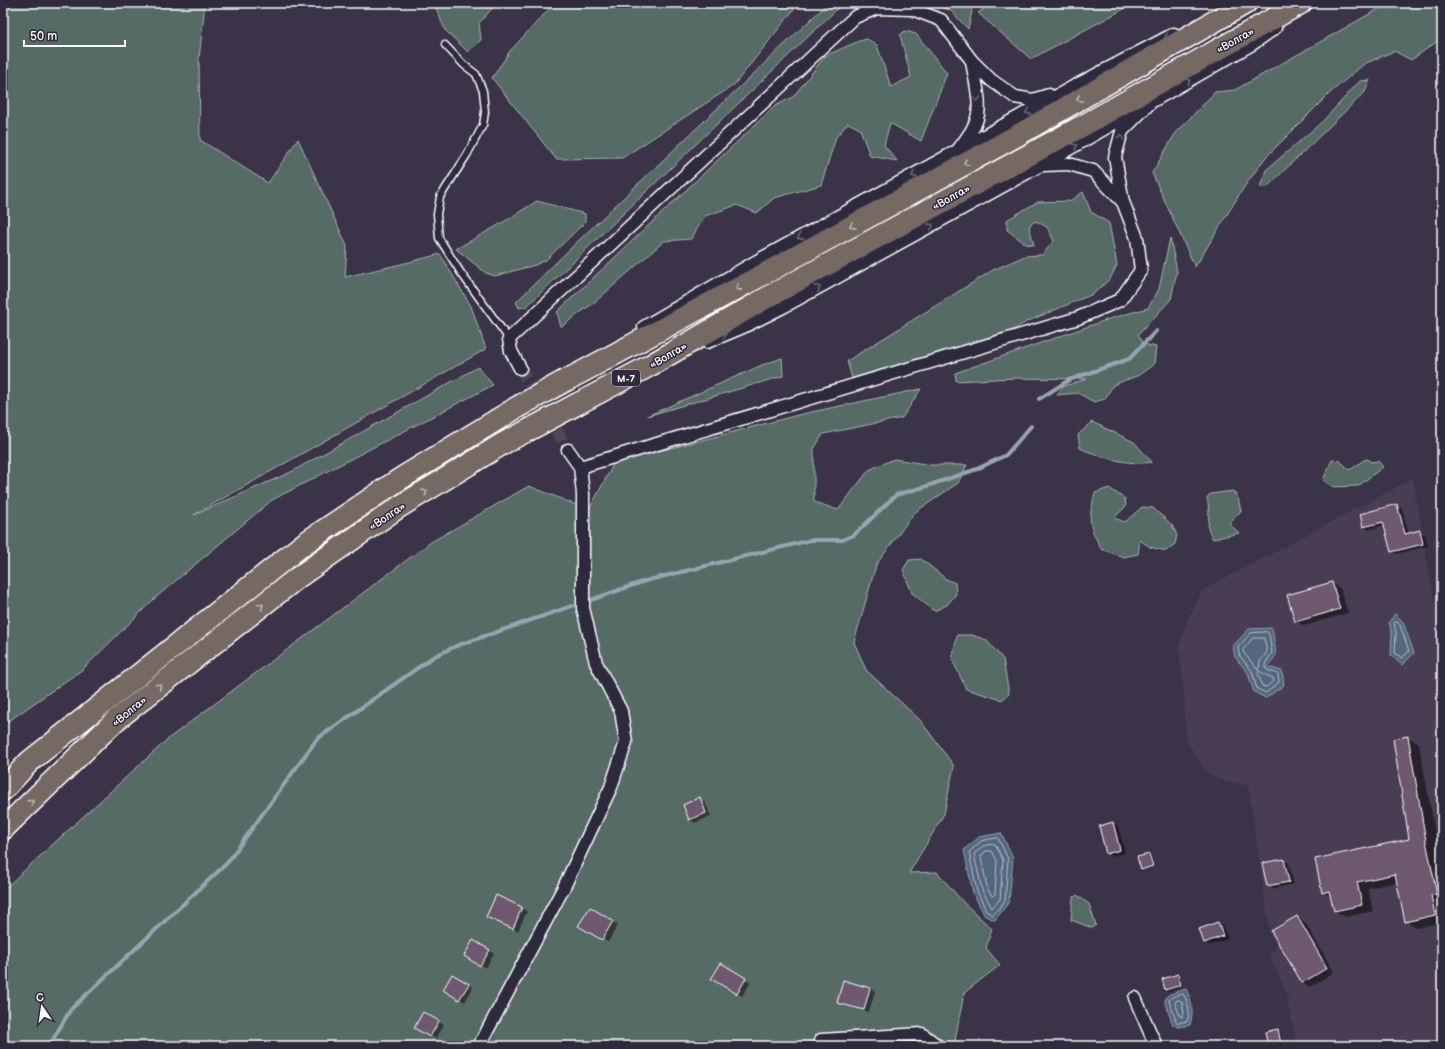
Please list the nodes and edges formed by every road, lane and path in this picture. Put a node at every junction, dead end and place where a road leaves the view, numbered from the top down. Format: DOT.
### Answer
graph roads {
  1 [pos="1241,3"];
  2 [pos="1246,3"];
  3 [pos="1301,3"];
  4 [pos="1311,3"];
  5 [pos="445,45"];
  6 [pos="972,61"];
  7 [pos="1073,87"];
  8 [pos="1150,103"];
  9 [pos="956,152"];
  10 [pos="1041,165"];
  11 [pos="1123,202"];
  12 [pos="510,338"];
  13 [pos="649,366"];
  14 [pos="520,368"];
  15 [pos="520,406"];
  16 [pos="568,450"];
  17 [pos="580,467"];
  18 [pos="3,790"];
  19 [pos="3,828"];
  20 [pos="1136,998"];
  21 [pos="821,1040"];
  22 [pos="479,1046"];
  23 [pos="938,1046"];
  24 [pos="1156,1046"];
  1 -- 7 [label="street, one-way"];
  2 -- 15 [label="highway, «Волга» / М-7, one-way, bridge"];
  3 -- 13 [label="highway, «Волга» / М-7"];
  8 -- 4 [label="street, one-way"];
  5 -- 12 [label="lane"];
  6 -- 7 [label="street"];
  6 -- 9 [label="street, one-way"];
  6 -- 12 [label="street"];
  7 -- 9 [label="street, one-way"];
  10 -- 8 [label="street, one-way"];
  11 -- 8 [label="street, one-way"];
  9 -- 15 [label="street, one-way"];
  10 -- 11 [label="street"];
  13 -- 10 [label="street, one-way"];
  11 -- 17 [label="street"];
  12 -- 14 [label="street"];
  19 -- 13 [label="highway, «Волга» / М-7, one-way"];
  15 -- 18 [label="highway, «Волга»"];
  16 -- 17 [label="street"];
  17 -- 22 [label="street"];
  20 -- 24 [label="street"];
  21 -- 23 [label="street"];
}
